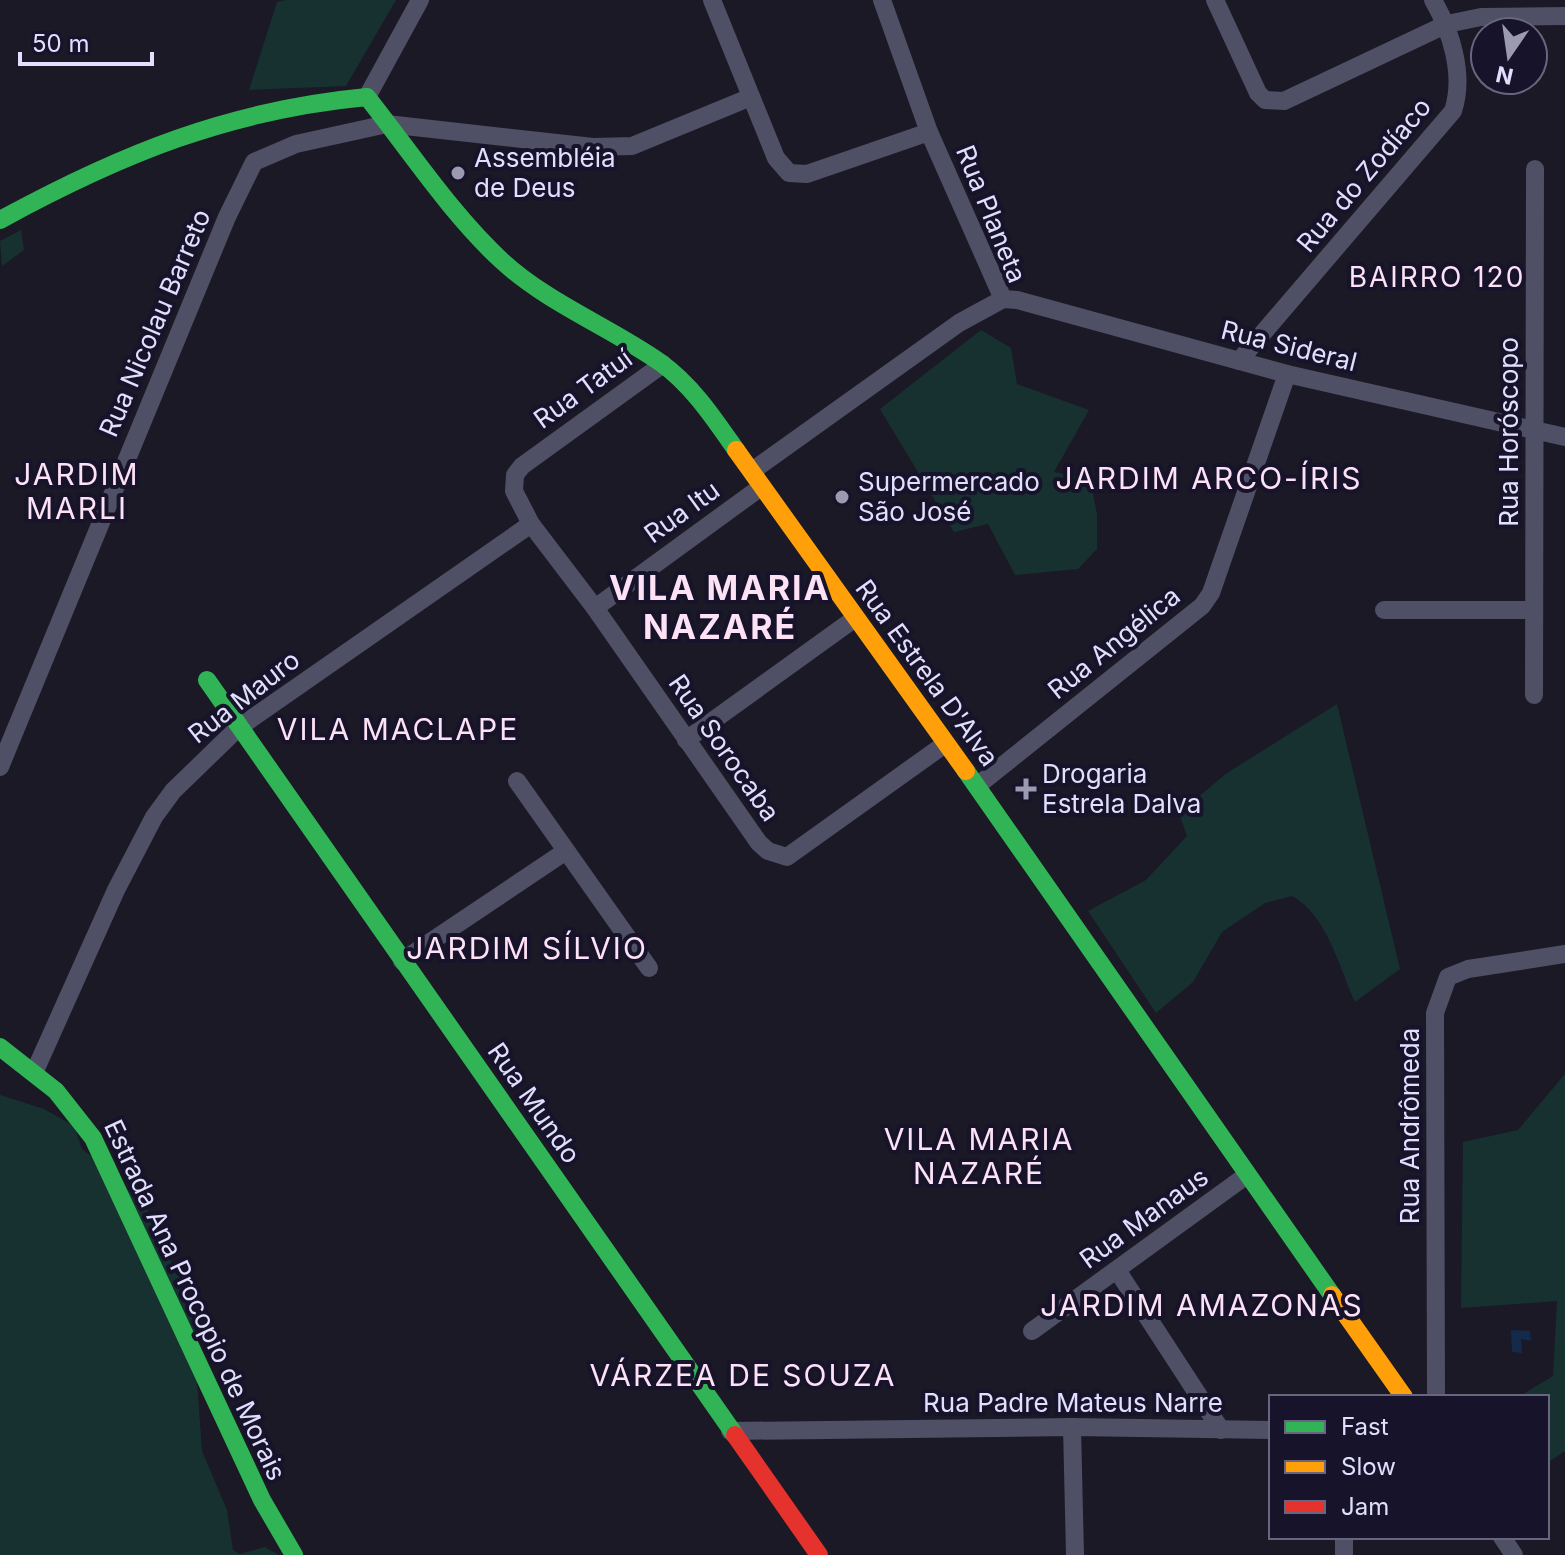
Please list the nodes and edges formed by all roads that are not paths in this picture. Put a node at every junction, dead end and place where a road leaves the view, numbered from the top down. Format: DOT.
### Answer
graph roads {
  1 [pos="420,0"];
  2 [pos="712,0"];
  3 [pos="882,0"];
  4 [pos="1215,0"];
  5 [pos="1433,0"];
  6 [pos="1565,16"];
  7 [pos="1447,24"];
  8 [pos="367,97"];
  9 [pos="751,97"];
  10 [pos="387,124"];
  11 [pos="929,132"];
  12 [pos="1535,169"];
  13 [pos="0,220"];
  14 [pos="1003,299"];
  15 [pos="1239,361"];
  16 [pos="663,364"];
  17 [pos="1287,374"];
  18 [pos="1535,430"];
  19 [pos="1565,437"];
  20 [pos="534,457"];
  21 [pos="756,479"];
  22 [pos="531,524"];
  23 [pos="595,608"];
  24 [pos="1384,610"];
  25 [pos="1534,610"];
  26 [pos="854,619"];
  27 [pos="207,680"];
  28 [pos="1534,695"];
  29 [pos="238,728"];
  30 [pos="686,740"];
  31 [pos="945,744"];
  32 [pos="0,767"];
  33 [pos="517,781"];
  34 [pos="977,786"];
  35 [pos="566,851"];
  36 [pos="1565,954"];
  37 [pos="402,961"];
  38 [pos="649,968"];
  39 [pos="0,1047"];
  40 [pos="34,1073"];
  41 [pos="1247,1175"];
  42 [pos="1117,1270"];
  43 [pos="1032,1331"];
  44 [pos="1403,1395"];
  45 [pos="1436,1395"];
  46 [pos="1072,1427"];
  47 [pos="1221,1430"];
  48 [pos="1269,1430"];
  49 [pos="730,1431"];
  50 [pos="294,1555"];
  51 [pos="819,1555"];
  52 [pos="1075,1555"];
  1 -- 8 [label="street"];
  2 -- 9 [label="street"];
  3 -- 11 [label="street, Rua Planeta"];
  4 -- 7 [label="street"];
  5 -- 7 [label="street, Rua do Zodíaco"];
  6 -- 7 [label="street"];
  7 -- 15 [label="street, Rua do Zodíaco"];
  8 -- 10 [label="street, Rua Estrela D'Alva"];
  8 -- 13 [label="street"];
  9 -- 10 [label="street, Rua Nicolau Barreto"];
  9 -- 11 [label="street"];
  10 -- 16 [label="street, Rua Estrela D'Alva"];
  10 -- 32 [label="street, Rua Nicolau Barreto"];
  11 -- 14 [label="street, Rua Planeta"];
  12 -- 18 [label="street, Rua Horóscopo"];
  14 -- 15 [label="street, Rua Sideral"];
  14 -- 21 [label="street, Rua Planeta"];
  15 -- 17 [label="street, Rua Sideral"];
  16 -- 20 [label="street, Rua Tatuí"];
  16 -- 21 [label="street, Rua Estrela D'Alva"];
  17 -- 18 [label="street, Rua Sideral"];
  17 -- 34 [label="street, Rua Angélica"];
  18 -- 19 [label="street, Rua Sideral"];
  18 -- 25 [label="street, Rua Horóscopo"];
  20 -- 22 [label="street, Rua Sorocaba"];
  21 -- 23 [label="street, Rua Itu"];
  21 -- 26 [label="street, Rua Estrela D'Alva"];
  22 -- 23 [label="street, Rua Sorocaba"];
  22 -- 29 [label="street, Rua Mauro"];
  23 -- 30 [label="street, Rua Sorocaba"];
  24 -- 25 [label="street"];
  25 -- 28 [label="street, Rua Horóscopo"];
  26 -- 30 [label="street"];
  26 -- 31 [label="street, Rua Estrela D'Alva"];
  27 -- 29 [label="street, Rua Mundo"];
  29 -- 37 [label="street, Rua Mundo"];
  29 -- 40 [label="street, Rua Mauro"];
  30 -- 31 [label="street, Rua Sorocaba"];
  31 -- 34 [label="street, Rua Estrela D'Alva"];
  33 -- 35 [label="street"];
  34 -- 41 [label="street, Rua Estrela D'Alva"];
  35 -- 37 [label="street"];
  35 -- 38 [label="street"];
  36 -- 45 [label="street, Rua Andrômeda"];
  37 -- 49 [label="street, Rua Mundo"];
  39 -- 40 [label="street, Estrada Ana Procopio de Morais"];
  40 -- 50 [label="street, Estrada Ana Procopio de Morais"];
  41 -- 42 [label="street, Rua Manaus"];
  41 -- 44 [label="street, Rua Estrela D'Alva"];
  42 -- 43 [label="street, Rua Manaus"];
  42 -- 47 [label="street"];
  46 -- 47 [label="street, Rua Padre Mateus Narre"];
  46 -- 49 [label="street, Rua Padre Mateus Narre"];
  46 -- 52 [label="street"];
  47 -- 48 [label="street, Rua Padre Mateus Narre"];
  49 -- 51 [label="street, Rua Mundo"];
}
